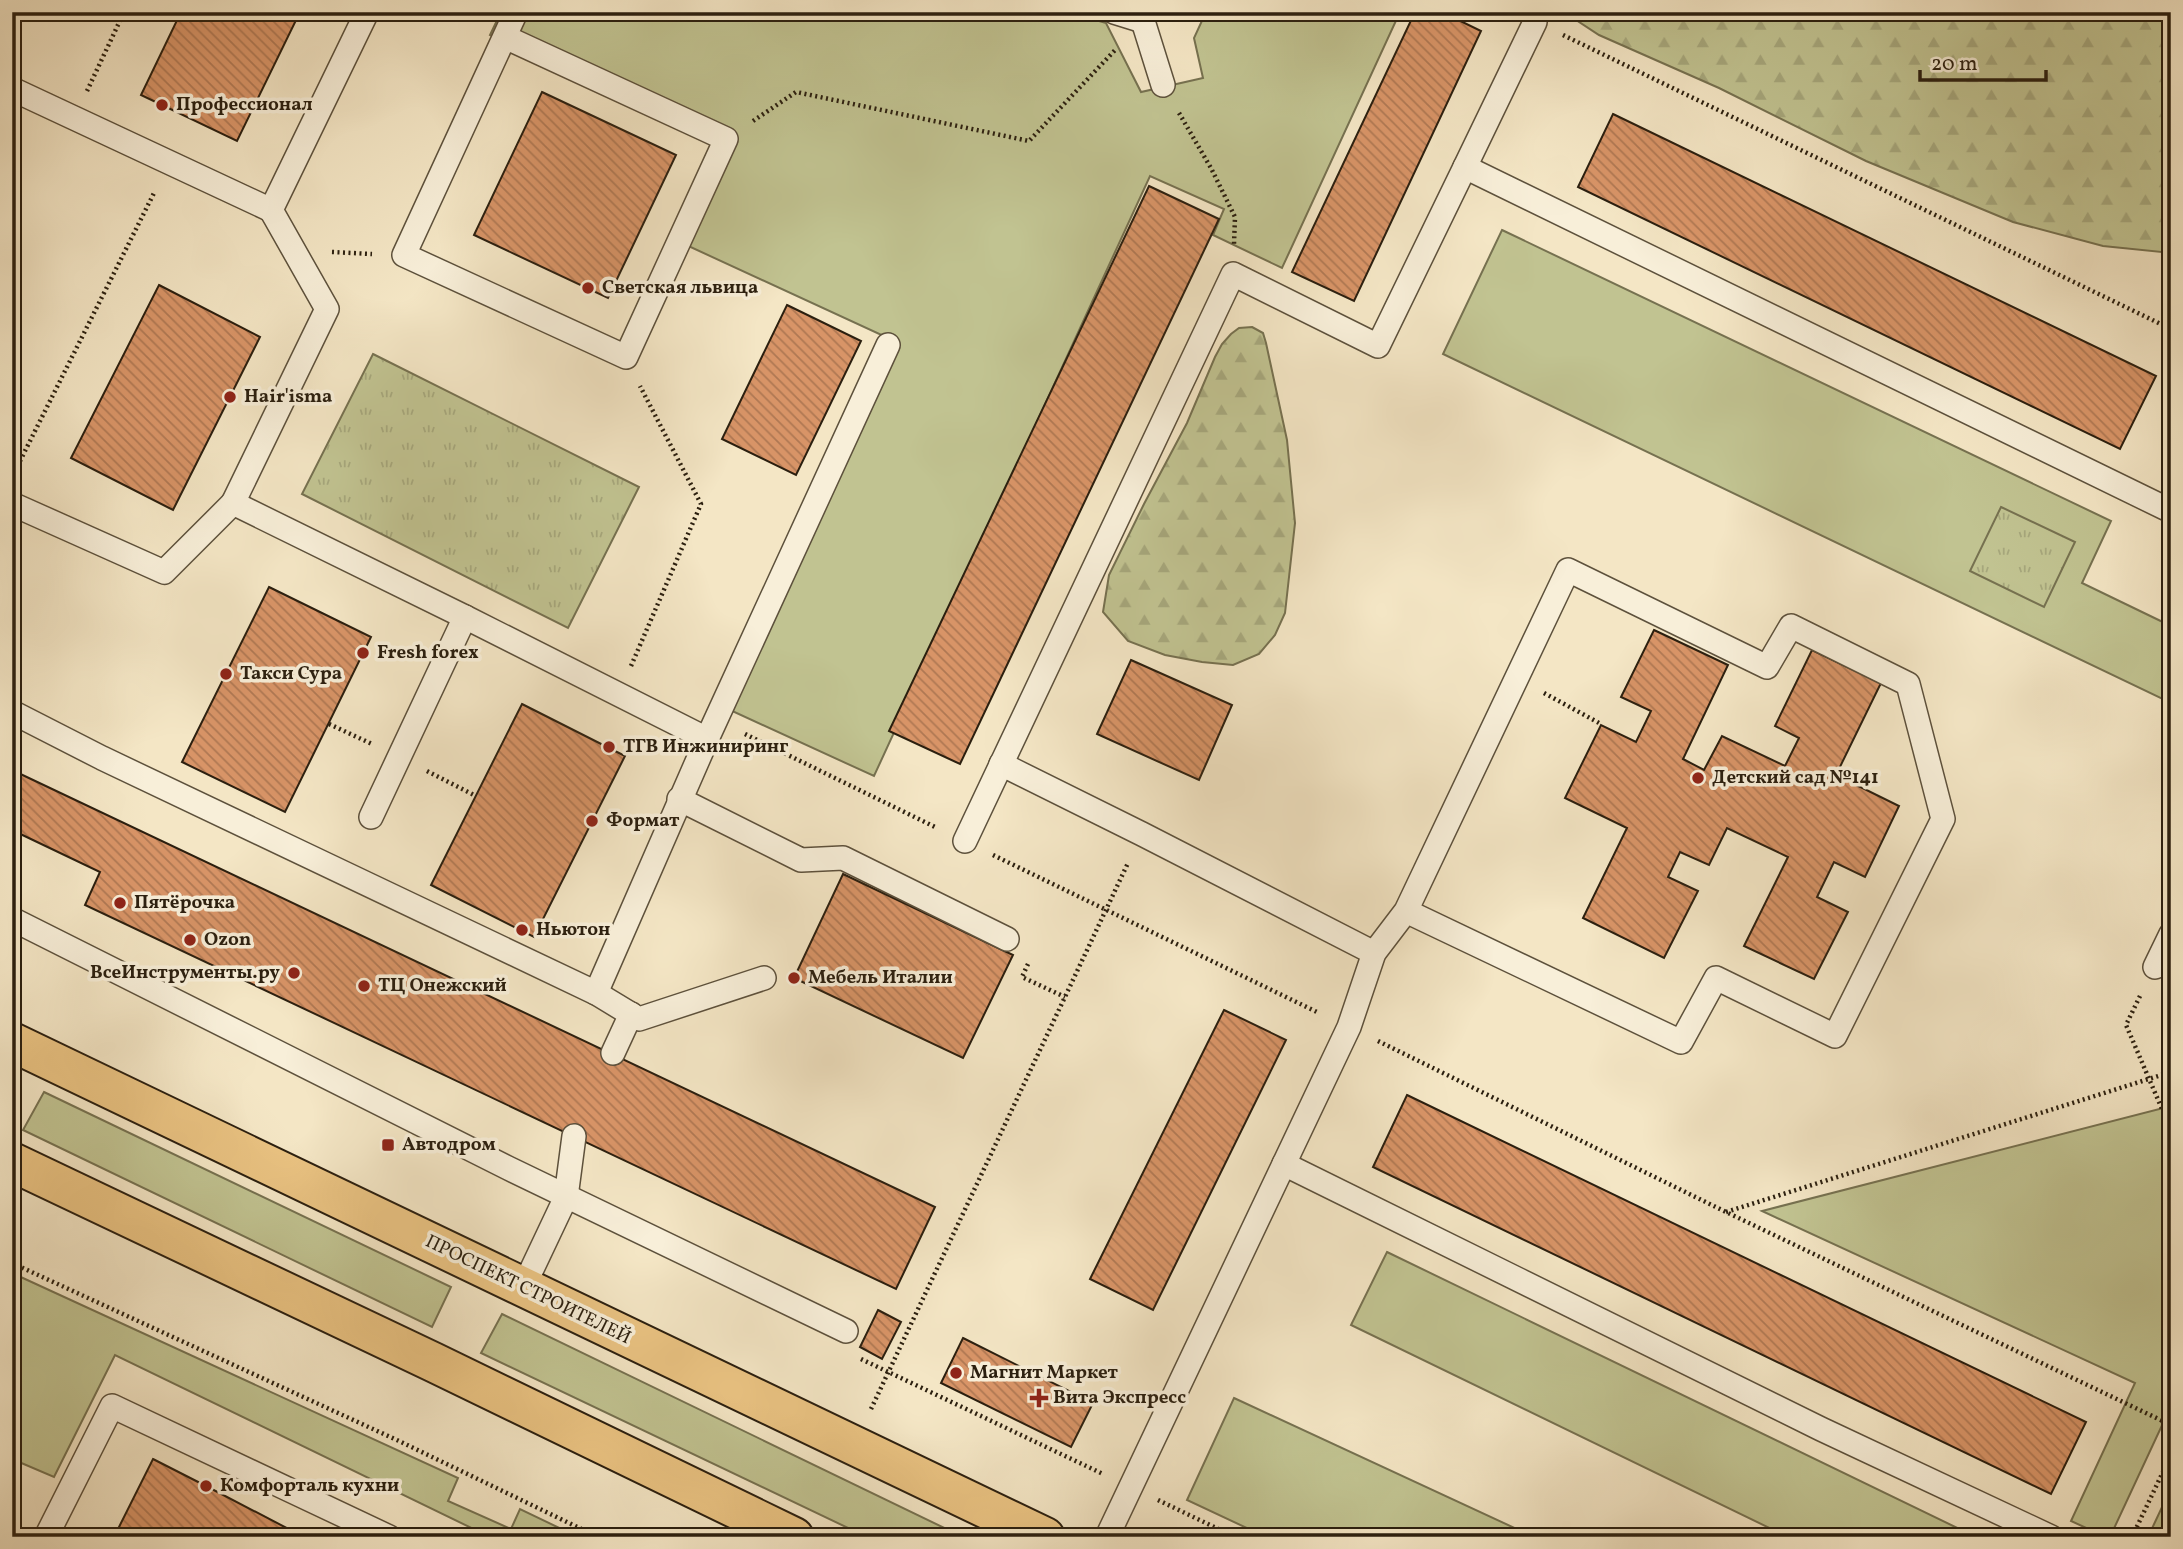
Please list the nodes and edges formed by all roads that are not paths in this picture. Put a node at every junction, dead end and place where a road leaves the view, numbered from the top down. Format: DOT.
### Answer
graph roads {
  1 [pos="367,12"];
  2 [pos="516,12"];
  3 [pos="1114,12"];
  4 [pos="1144,16"];
  5 [pos="1535,22"];
  6 [pos="505,37"];
  7 [pos="1163,85"];
  8 [pos="12,89"];
  9 [pos="1465,167"];
  10 [pos="271,210"];
  11 [pos="888,345"];
  12 [pos="233,503"];
  13 [pos="12,504"];
  14 [pos="2171,511"];
  15 [pos="465,617"];
  16 [pos="12,712"];
  17 [pos="711,729"];
  18 [pos="1002,764"];
  19 [pos="679,799"];
  20 [pos="371,817"];
  21 [pos="965,841"];
  22 [pos="1406,911"];
  23 [pos="12,919"];
  24 [pos="2171,934"];
  25 [pos="1007,939"];
  26 [pos="1374,953"];
  27 [pos="2155,967"];
  28 [pos="764,978"];
  29 [pos="596,993"];
  30 [pos="631,1014"];
  31 [pos="19,1051"];
  32 [pos="613,1054"];
  33 [pos="574,1136"];
  34 [pos="12,1163"];
  35 [pos="1284,1164"];
  36 [pos="566,1197"];
  37 [pos="523,1288"];
  38 [pos="846,1331"];
  39 [pos="781,1534"];
  40 [pos="46,1537"];
  41 [pos="389,1537"];
  42 [pos="1045,1537"];
  43 [pos="1107,1537"];
  44 [pos="2051,1537"];
  1 -- 10 [label="lane"];
  2 -- 6 [label="lane"];
  3 -- 4 [label="lane"];
  4 -- 7 [label="lane"];
  5 -- 9 [label="lane"];
  6 -- 6 [label="lane"];
  8 -- 10 [label="lane"];
  9 -- 14 [label="lane"];
  9 -- 18 [label="lane"];
  10 -- 12 [label="lane"];
  11 -- 17 [label="lane"];
  12 -- 13 [label="lane"];
  12 -- 15 [label="lane"];
  15 -- 17 [label="lane"];
  15 -- 20 [label="lane"];
  16 -- 29 [label="lane"];
  17 -- 19 [label="lane"];
  18 -- 21 [label="lane"];
  18 -- 26 [label="lane"];
  19 -- 25 [label="lane"];
  19 -- 29 [label="lane"];
  22 -- 22 [label="lane"];
  22 -- 26 [label="lane"];
  23 -- 36 [label="lane"];
  24 -- 27 [label="lane"];
  26 -- 35 [label="lane"];
  28 -- 30 [label="lane"];
  29 -- 30 [label="lane"];
  30 -- 32 [label="lane"];
  31 -- 37 [label="main road, ПРОСПЕКТ СТРОИТЕЛЕЙ"];
  33 -- 36 [label="lane"];
  34 -- 39 [label="main road"];
  35 -- 43 [label="lane"];
  35 -- 44 [label="lane"];
  36 -- 37 [label="lane"];
  36 -- 38 [label="lane"];
  37 -- 42 [label="main road, ПРОСПЕКТ СТРОИТЕЛЕЙ"];
  40 -- 41 [label="lane"];
}
